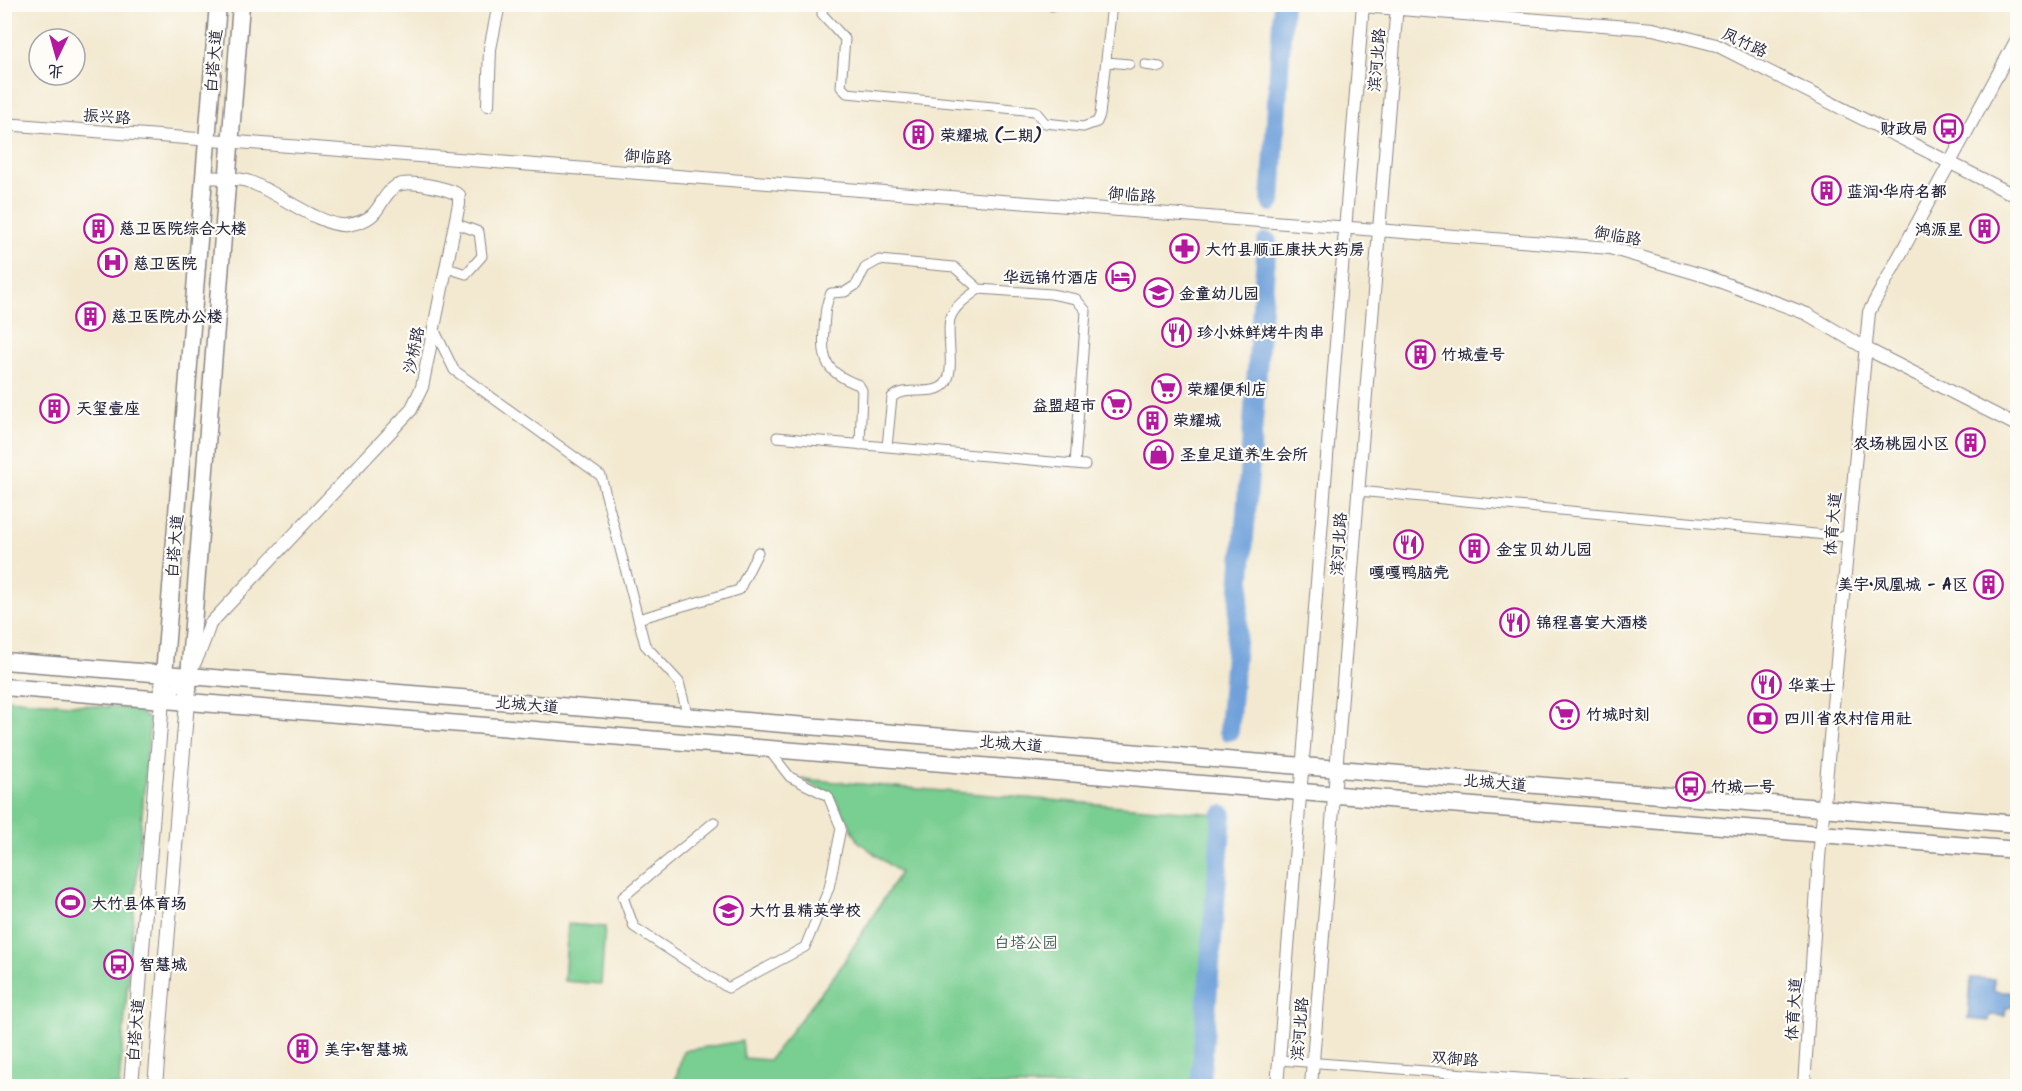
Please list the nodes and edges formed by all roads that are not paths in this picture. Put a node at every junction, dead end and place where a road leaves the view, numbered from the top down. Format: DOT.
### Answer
graph roads {
  1 [pos="218,4"];
  2 [pos="241,4"];
  3 [pos="499,4"];
  4 [pos="823,4"];
  5 [pos="1112,4"];
  6 [pos="1362,5"];
  7 [pos="1397,7"];
  8 [pos="2018,37"];
  9 [pos="1107,62"];
  10 [pos="1129,64"];
  11 [pos="1145,66"];
  12 [pos="1160,67"];
  13 [pos="488,105"];
  14 [pos="4,124"];
  15 [pos="207,140"];
  16 [pos="230,141"];
  17 [pos="1950,163"];
  18 [pos="204,177"];
  19 [pos="228,179"];
  20 [pos="2018,197"];
  21 [pos="457,224"];
  22 [pos="1346,227"];
  23 [pos="1379,229"];
  24 [pos="447,268"];
  25 [pos="979,289"];
  26 [pos="434,329"];
  27 [pos="1865,348"];
  28 [pos="2018,426"];
  29 [pos="777,437"];
  30 [pos="860,445"];
  31 [pos="887,447"];
  32 [pos="1358,491"];
  33 [pos="1847,537"];
  34 [pos="758,552"];
  35 [pos="638,619"];
  36 [pos="4,661"];
  37 [pos="164,674"];
  38 [pos="188,676"];
  39 [pos="4,687"];
  40 [pos="162,700"];
  41 [pos="186,702"];
  42 [pos="688,717"];
  43 [pos="768,749"];
  44 [pos="1304,767"];
  45 [pos="1337,769"];
  46 [pos="1302,792"];
  47 [pos="1334,795"];
  48 [pos="1824,808"];
  49 [pos="714,822"];
  50 [pos="2018,824"];
  51 [pos="1821,834"];
  52 [pos="2018,850"];
  53 [pos="1279,1060"];
  54 [pos="1313,1062"];
  55 [pos="131,1086"];
  56 [pos="155,1086"];
  57 [pos="1277,1086"];
  58 [pos="1311,1086"];
  59 [pos="1628,1086"];
  60 [pos="1804,1086"];
  1 -- 15 [label="highway, 白塔大道"];
  2 -- 16 [label="highway, 白塔大道"];
  3 -- 13 [label="street"];
  4 -- 9 [label="street"];
  5 -- 9 [label="street"];
  6 -- 7 [label="street, 凤竹路"];
  6 -- 22 [label="street, 滨河北路"];
  7 -- 17 [label="street, 凤竹路"];
  7 -- 23 [label="street, 滨河北路"];
  8 -- 17 [label="street, 体育大道"];
  9 -- 10 [label="street"];
  11 -- 12 [label="street"];
  14 -- 15 [label="street, 振兴路"];
  15 -- 16 [label="street, 御临路"];
  15 -- 18 [label="highway, 白塔大道"];
  16 -- 19 [label="highway, 白塔大道"];
  16 -- 22 [label="street, 御临路"];
  17 -- 20 [label="street, 凤竹路"];
  17 -- 27 [label="street, 体育大道"];
  18 -- 19 [label="street, 沙桥路"];
  18 -- 37 [label="highway, 白塔大道"];
  19 -- 21 [label="street, 沙桥路"];
  19 -- 38 [label="highway, 白塔大道"];
  21 -- 24 [label="street, 沙桥路"];
  21 -- 24 [label="street"];
  22 -- 23 [label="street, 御临路"];
  22 -- 44 [label="street, 滨河北路"];
  23 -- 27 [label="street, 御临路"];
  23 -- 32 [label="street, 滨河北路"];
  24 -- 26 [label="street, 沙桥路"];
  25 -- 30 [label="street"];
  25 -- 31 [label="street"];
  25 -- 31 [label="street"];
  26 -- 35 [label="street"];
  26 -- 38 [label="street, 沙桥路"];
  27 -- 28 [label="street, 御临路"];
  27 -- 33 [label="street, 体育大道"];
  29 -- 30 [label="street"];
  30 -- 31 [label="street"];
  32 -- 33 [label="street"];
  32 -- 45 [label="street, 滨河北路"];
  33 -- 48 [label="street, 体育大道"];
  34 -- 35 [label="street"];
  35 -- 42 [label="street"];
  36 -- 37 [label="highway, 北城大道"];
  37 -- 38 [label="highway, 北城大道"];
  37 -- 40 [label="highway, 白塔大道"];
  38 -- 40 [label="street, 沙桥路"];
  38 -- 41 [label="highway, 白塔大道"];
  38 -- 42 [label="highway, 北城大道"];
  39 -- 40 [label="highway, 北城大道"];
  40 -- 41 [label="highway, 北城大道"];
  40 -- 55 [label="main road, 白塔大道"];
  41 -- 43 [label="highway, 北城大道"];
  41 -- 56 [label="main road, 白塔大道"];
  42 -- 44 [label="highway, 北城大道"];
  43 -- 46 [label="highway, 北城大道"];
  43 -- 49 [label="street"];
  44 -- 45 [label="highway, 北城大道"];
  44 -- 46 [label="street, 滨河北路"];
  45 -- 47 [label="street, 滨河北路"];
  45 -- 48 [label="highway, 北城大道"];
  46 -- 47 [label="highway, 北城大道"];
  46 -- 53 [label="street, 滨河北路"];
  47 -- 51 [label="highway, 北城大道"];
  47 -- 54 [label="street, 滨河北路"];
  48 -- 50 [label="highway, 北城大道"];
  48 -- 51 [label="street, 体育大道"];
  51 -- 52 [label="highway, 北城大道"];
  51 -- 60 [label="street, 体育大道"];
  53 -- 54 [label="street, 双御路"];
  53 -- 57 [label="street, 滨河北路"];
  54 -- 58 [label="street, 滨河北路"];
  54 -- 59 [label="street, 双御路"];
}
